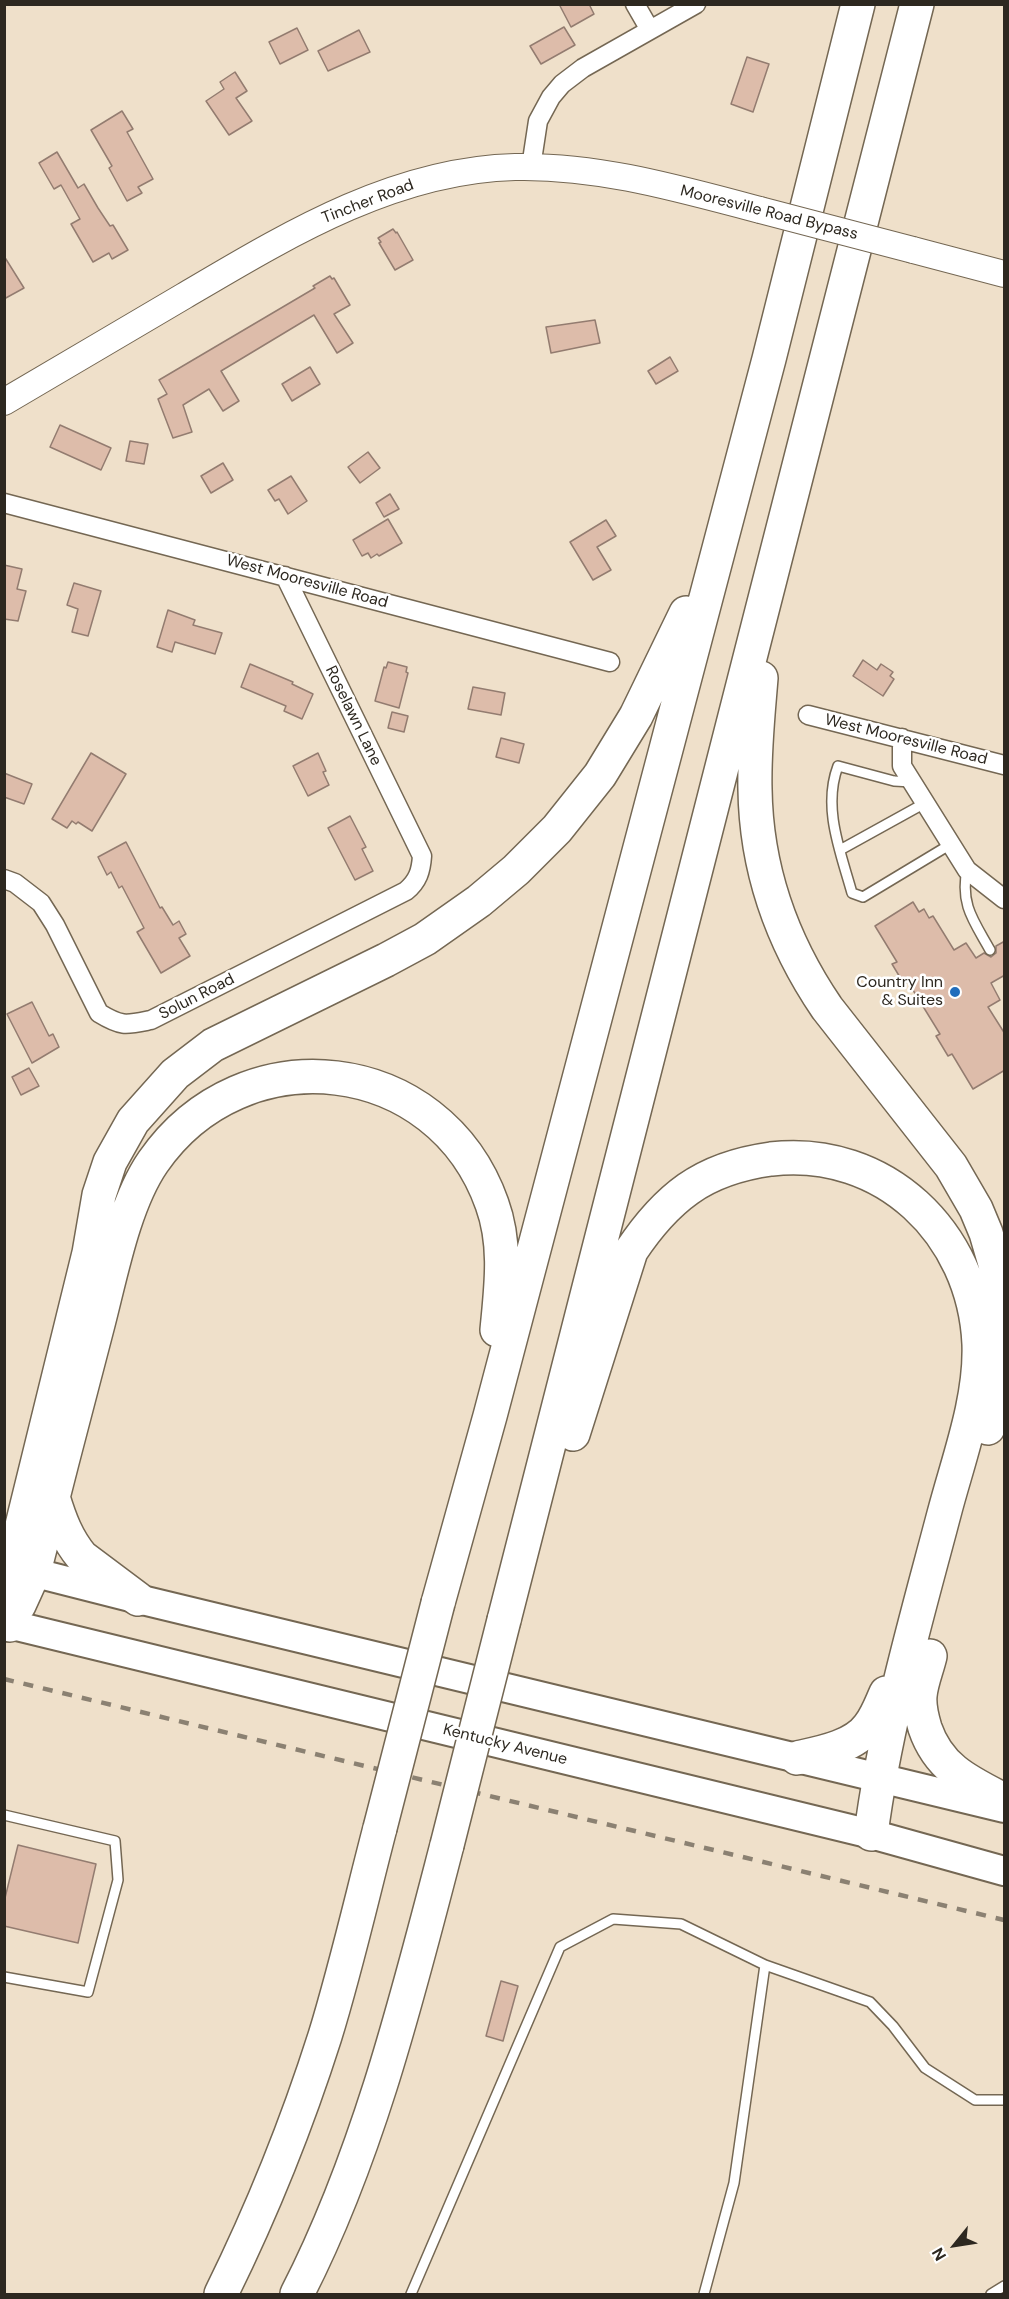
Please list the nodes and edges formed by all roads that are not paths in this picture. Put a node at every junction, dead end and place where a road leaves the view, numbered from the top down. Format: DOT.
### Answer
graph roads {
  1 [pos="635,4"];
  2 [pos="696,4"];
  3 [pos="858,4"];
  4 [pos="917,4"];
  5 [pos="650,30"];
  6 [pos="531,167"];
  7 [pos="1005,274"];
  8 [pos="4,402"];
  9 [pos="4,502"];
  10 [pos="720,541"];
  11 [pos="285,576"];
  12 [pos="766,599"];
  13 [pos="610,662"];
  14 [pos="808,715"];
  15 [pos="902,738"];
  16 [pos="1005,765"];
  17 [pos="912,782"];
  18 [pos="925,803"];
  19 [pos="951,844"];
  20 [pos="840,850"];
  21 [pos="422,856"];
  22 [pos="967,870"];
  23 [pos="4,879"];
  24 [pos="1005,899"];
  25 [pos="990,950"];
  26 [pos="490,1416"];
  27 [pos="34,1469"];
  28 [pos="53,1497"];
  29 [pos="4,1513"];
  30 [pos="17,1568"];
  31 [pos="512,1588"];
  32 [pos="138,1599"];
  33 [pos="7,1624"];
  34 [pos="909,1648"];
  35 [pos="920,1697"];
  36 [pos="797,1758"];
  37 [pos="887,1780"];
  38 [pos="1005,1800"];
  39 [pos="1005,1808"];
  40 [pos="4,1815"];
  41 [pos="871,1834"];
  42 [pos="1005,1871"];
  43 [pos="765,1965"];
  44 [pos="4,1977"];
  45 [pos="1005,2100"];
  46 [pos="1005,2286"];
  47 [pos="221,2295"];
  48 [pos="297,2295"];
  49 [pos="411,2295"];
  50 [pos="704,2295"];
  51 [pos="991,2295"];
  1 -- 5 [label="street"];
  2 -- 5 [label="street"];
  3 -- 10 [label="highway"];
  4 -- 12 [label="highway"];
  5 -- 6 [label="street"];
  6 -- 7 [label="street, Mooresville Road Bypass, bridge"];
  6 -- 8 [label="street, Tincher Road"];
  9 -- 11 [label="street, West Mooresville Road"];
  10 -- 26 [label="highway"];
  10 -- 27 [label="highway"];
  11 -- 13 [label="street, West Mooresville Road"];
  11 -- 21 [label="street, Roselawn Lane"];
  12 -- 31 [label="highway"];
  12 -- 35 [label="highway"];
  14 -- 15 [label="street, West Mooresville Road"];
  15 -- 16 [label="street, West Mooresville Road"];
  15 -- 17 [label="street"];
  17 -- 18 [label="street"];
  17 -- 20 [label="lane"];
  18 -- 19 [label="street"];
  18 -- 20 [label="lane"];
  19 -- 20 [label="lane"];
  19 -- 22 [label="street"];
  21 -- 23 [label="street, Solun Road"];
  22 -- 24 [label="street"];
  22 -- 25 [label="lane"];
  26 -- 28 [label="highway"];
  26 -- 47 [label="highway, bridge"];
  27 -- 29 [label="highway"];
  27 -- 30 [label="highway"];
  28 -- 30 [label="highway"];
  28 -- 32 [label="highway"];
  30 -- 32 [label="main road"];
  30 -- 33 [label="highway"];
  31 -- 34 [label="highway"];
  31 -- 48 [label="highway, bridge"];
  32 -- 36 [label="main road"];
  33 -- 41 [label="main road, Kentucky Avenue"];
  34 -- 36 [label="highway"];
  34 -- 37 [label="highway"];
  35 -- 37 [label="highway"];
  35 -- 38 [label="highway"];
  36 -- 37 [label="main road"];
  37 -- 39 [label="main road"];
  37 -- 41 [label="highway"];
  40 -- 44 [label="lane"];
  41 -- 42 [label="main road, Kentucky Avenue"];
  43 -- 45 [label="lane"];
  43 -- 49 [label="lane"];
  43 -- 50 [label="lane"];
  46 -- 51 [label="lane"];
}
